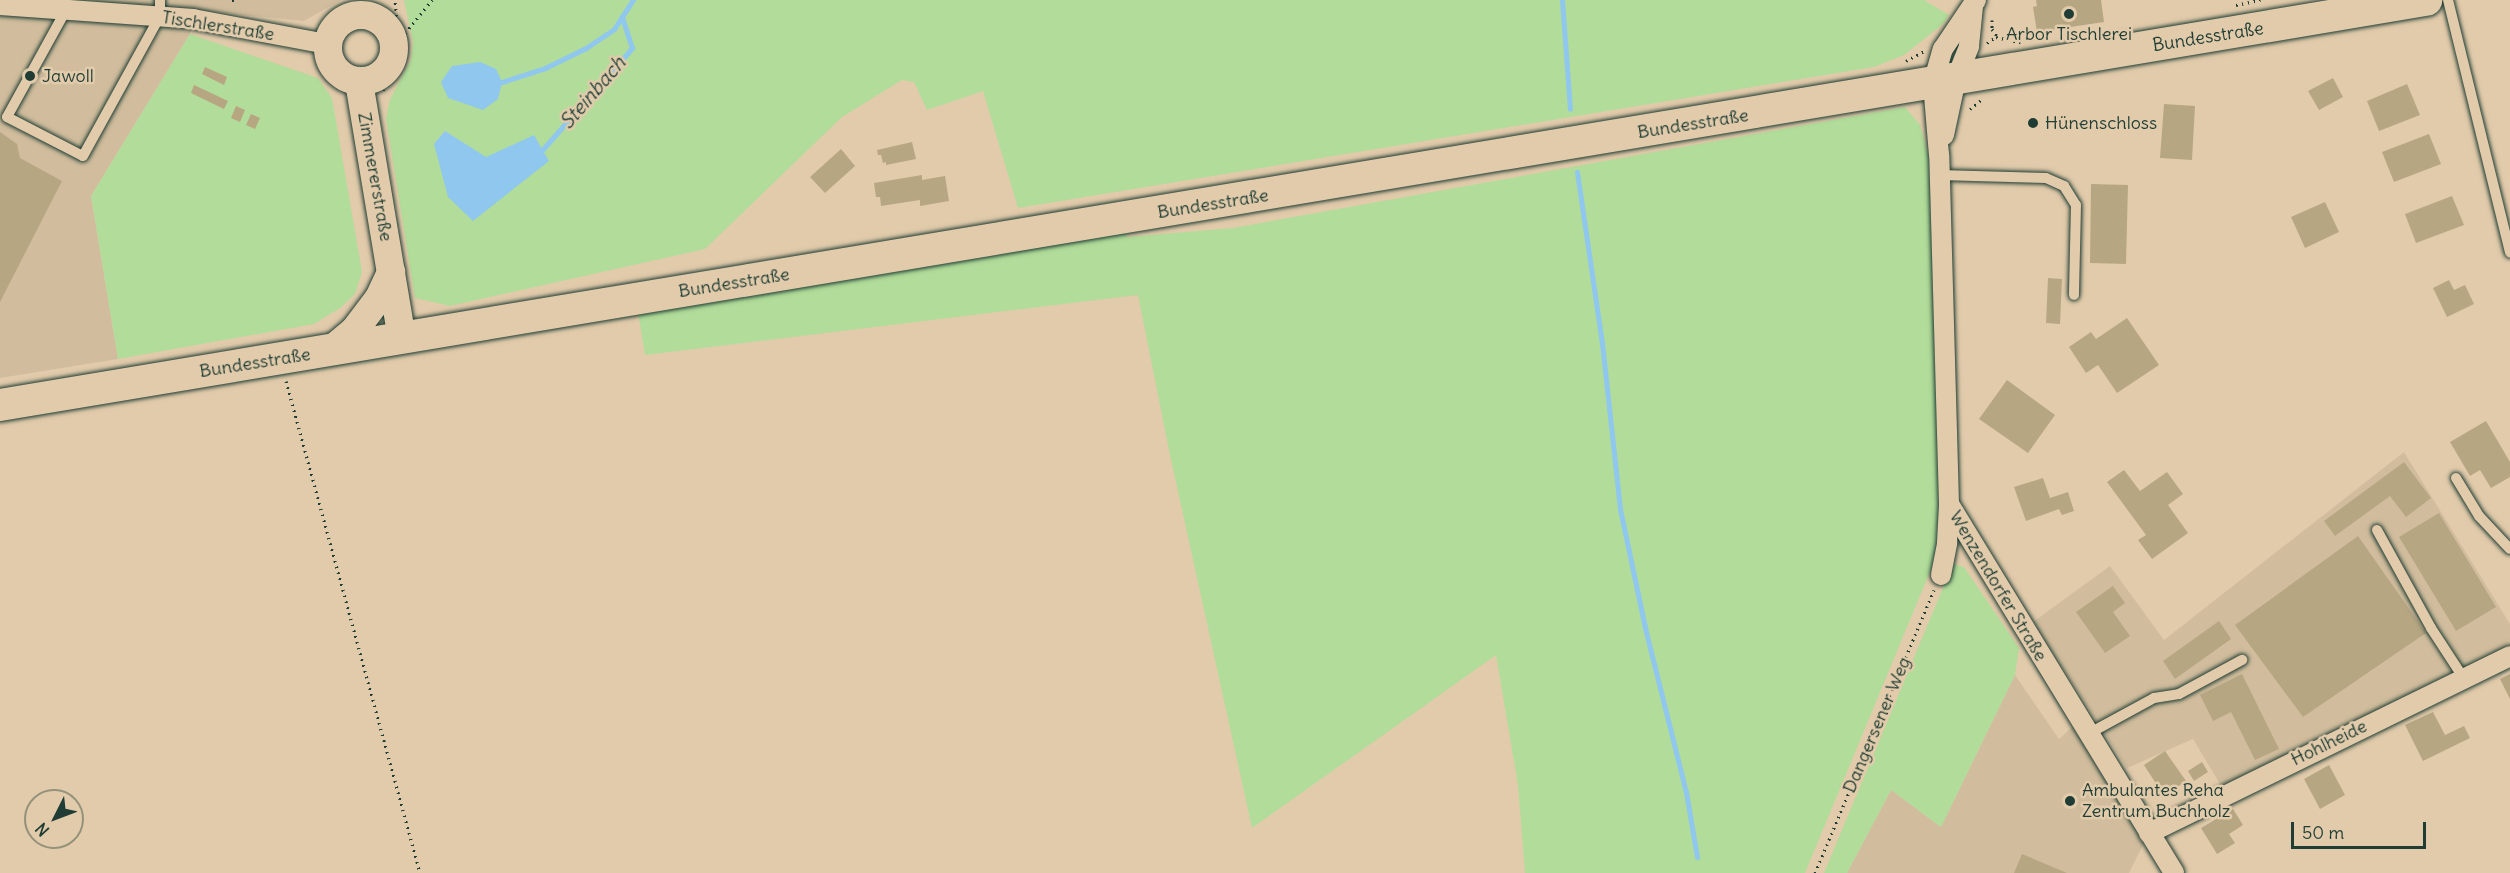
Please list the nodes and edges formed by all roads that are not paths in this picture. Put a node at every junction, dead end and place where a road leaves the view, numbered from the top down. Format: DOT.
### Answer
graph roads {
  1 [pos="2426,0"];
  2 [pos="2448,0"];
  3 [pos="1974,3"];
  4 [pos="0,5"];
  5 [pos="160,8"];
  6 [pos="370,8"];
  7 [pos="66,10"];
  8 [pos="327,44"];
  9 [pos="1945,81"];
  10 [pos="359,82"];
  11 [pos="1939,165"];
  12 [pos="2510,252"];
  13 [pos="391,272"];
  14 [pos="2074,295"];
  15 [pos="402,338"];
  16 [pos="331,350"];
  17 [pos="0,405"];
  18 [pos="2456,478"];
  19 [pos="1949,504"];
  20 [pos="2377,530"];
  21 [pos="2510,549"];
  22 [pos="1938,581"];
  23 [pos="2510,656"];
  24 [pos="2242,660"];
  25 [pos="2463,677"];
  26 [pos="2088,734"];
  27 [pos="2149,832"];
  28 [pos="2174,873"];
  1 -- 9 [label="main road, Bundesstraße"];
  2 -- 12 [label="lane"];
  3 -- 9 [label="street"];
  4 -- 7 [label="street, Tischlerstraße"];
  5 -- 7 [label="street, Tischlerstraße"];
  5 -- 7 [label="lane"];
  5 -- 8 [label="street, Tischlerstraße"];
  6 -- 8 [label="street"];
  6 -- 10 [label="street"];
  8 -- 10 [label="street"];
  9 -- 11 [label="street, Wenzendorfer Straße"];
  9 -- 15 [label="main road, Bundesstraße"];
  10 -- 13 [label="street, Zimmererstraße"];
  11 -- 14 [label="lane"];
  11 -- 19 [label="street, Wenzendorfer Straße"];
  13 -- 15 [label="street, Zimmererstraße"];
  13 -- 16 [label="street"];
  15 -- 16 [label="main road, Bundesstraße"];
  16 -- 17 [label="main road, Bundesstraße"];
  18 -- 21 [label="lane"];
  19 -- 22 [label="street"];
  19 -- 26 [label="street, Wenzendorfer Straße"];
  20 -- 25 [label="lane"];
  23 -- 25 [label="street, Hohlheide"];
  24 -- 26 [label="lane"];
  25 -- 27 [label="street, Hohlheide"];
  26 -- 27 [label="street, Wenzendorfer Straße"];
  27 -- 28 [label="street, Wenzendorfer Straße"];
}
